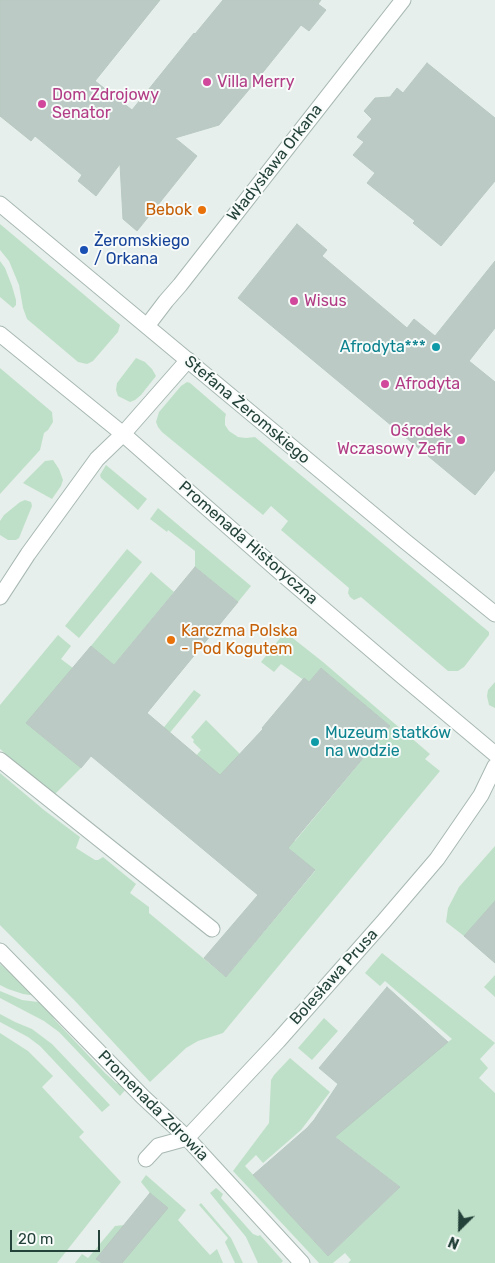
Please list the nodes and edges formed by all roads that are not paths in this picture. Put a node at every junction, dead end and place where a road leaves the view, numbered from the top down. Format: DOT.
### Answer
graph roads {
  1 [pos="403,0"];
  2 [pos="0,204"];
  3 [pos="147,326"];
  4 [pos="0,334"];
  5 [pos="188,360"];
  6 [pos="123,434"];
  7 [pos="0,597"];
  8 [pos="495,614"];
  9 [pos="495,754"];
  10 [pos="0,760"];
  11 [pos="495,766"];
  12 [pos="212,929"];
  13 [pos="0,951"];
  14 [pos="187,1138"];
  15 [pos="146,1159"];
  16 [pos="302,1263"];
  1 -- 3 [label="street, Władysława Orkana"];
  2 -- 3 [label="street, Stefana Żeromskiego"];
  3 -- 5 [label="street, Stefana Żeromskiego"];
  4 -- 6 [label="street, Promenada Historyczna"];
  5 -- 6 [label="street"];
  5 -- 8 [label="street, Stefana Żeromskiego"];
  6 -- 7 [label="street"];
  6 -- 9 [label="street, Promenada Historyczna"];
  10 -- 12 [label="street"];
  11 -- 14 [label="street, Bolesława Prusa"];
  13 -- 14 [label="street, Promenada Zdrowia"];
  14 -- 15 [label="street"];
  14 -- 16 [label="street, Promenada Zdrowia"];
}
